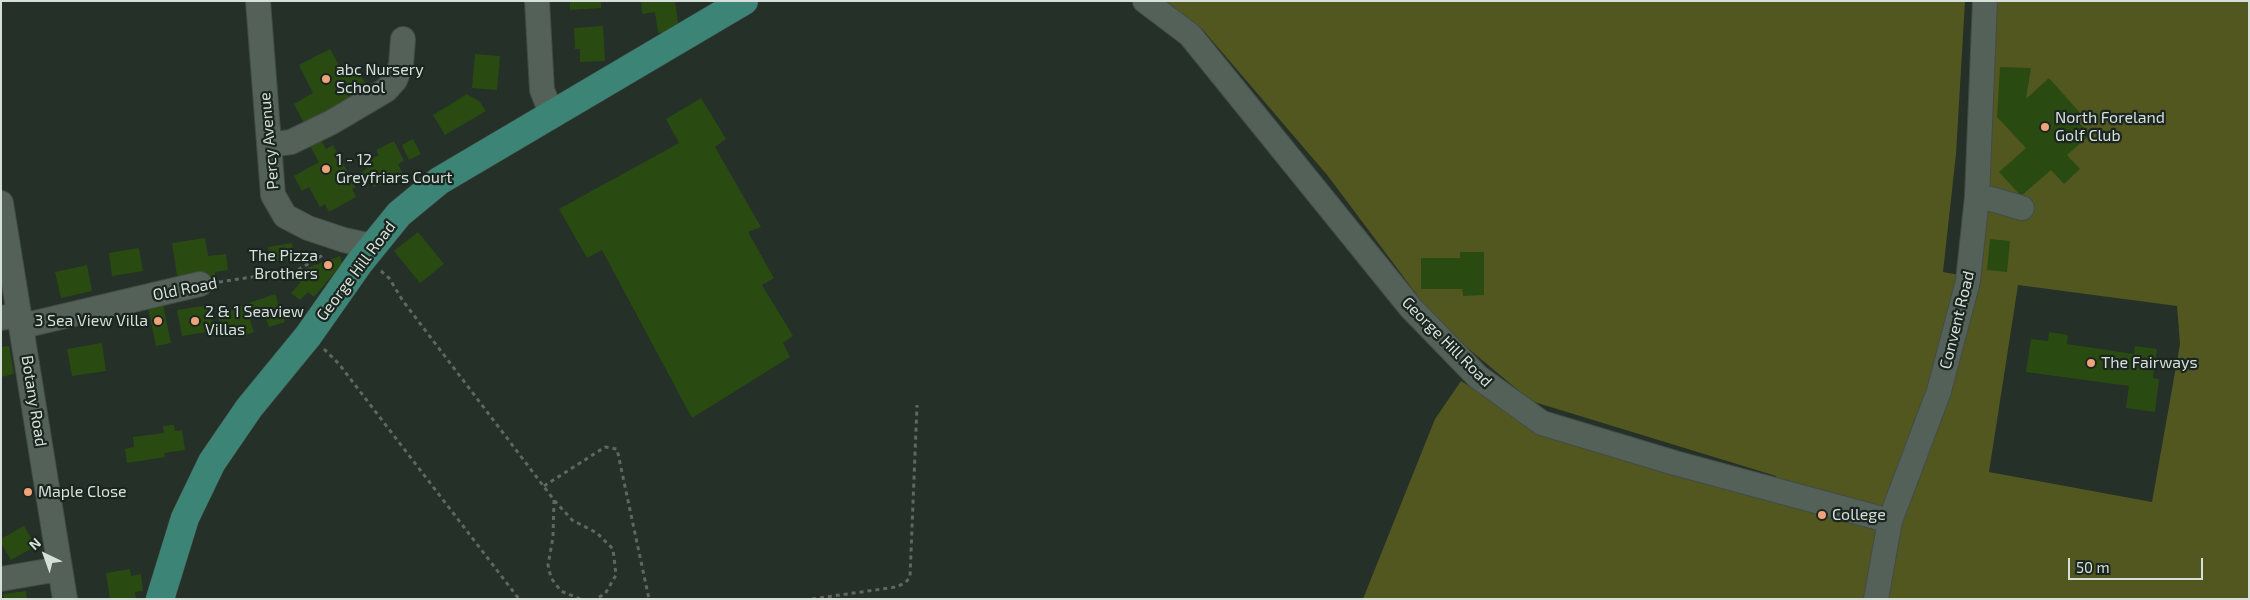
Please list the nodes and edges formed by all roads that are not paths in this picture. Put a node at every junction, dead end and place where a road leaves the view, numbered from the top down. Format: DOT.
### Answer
graph roads {
  1 [pos="258,1"];
  2 [pos="537,1"];
  3 [pos="744,1"];
  4 [pos="1146,1"];
  5 [pos="1986,1"];
  6 [pos="403,39"];
  7 [pos="552,115"];
  8 [pos="269,145"];
  9 [pos="1977,198"];
  10 [pos="1,203"];
  11 [pos="2022,208"];
  12 [pos="366,254"];
  13 [pos="200,284"];
  14 [pos="11,319"];
  15 [pos="1890,521"];
  16 [pos="59,569"];
  17 [pos="1,579"];
  18 [pos="66,599"];
  19 [pos="160,599"];
  20 [pos="1876,599"];
  1 -- 8 [label="street, Percy Avenue"];
  2 -- 7 [label="street"];
  3 -- 7 [label="main road, George Hill Road"];
  4 -- 15 [label="street, George Hill Road"];
  5 -- 9 [label="street, Convent Road"];
  6 -- 8 [label="street"];
  7 -- 12 [label="main road, George Hill Road"];
  8 -- 12 [label="street, Percy Avenue"];
  9 -- 11 [label="street"];
  9 -- 15 [label="street, Convent Road"];
  10 -- 14 [label="street, Botany Road"];
  12 -- 19 [label="main road, George Hill Road"];
  13 -- 14 [label="street, Old Road"];
  14 -- 16 [label="street, Botany Road"];
  15 -- 20 [label="street, Convent Road"];
  16 -- 17 [label="street"];
  16 -- 18 [label="street, Botany Road"];
}
